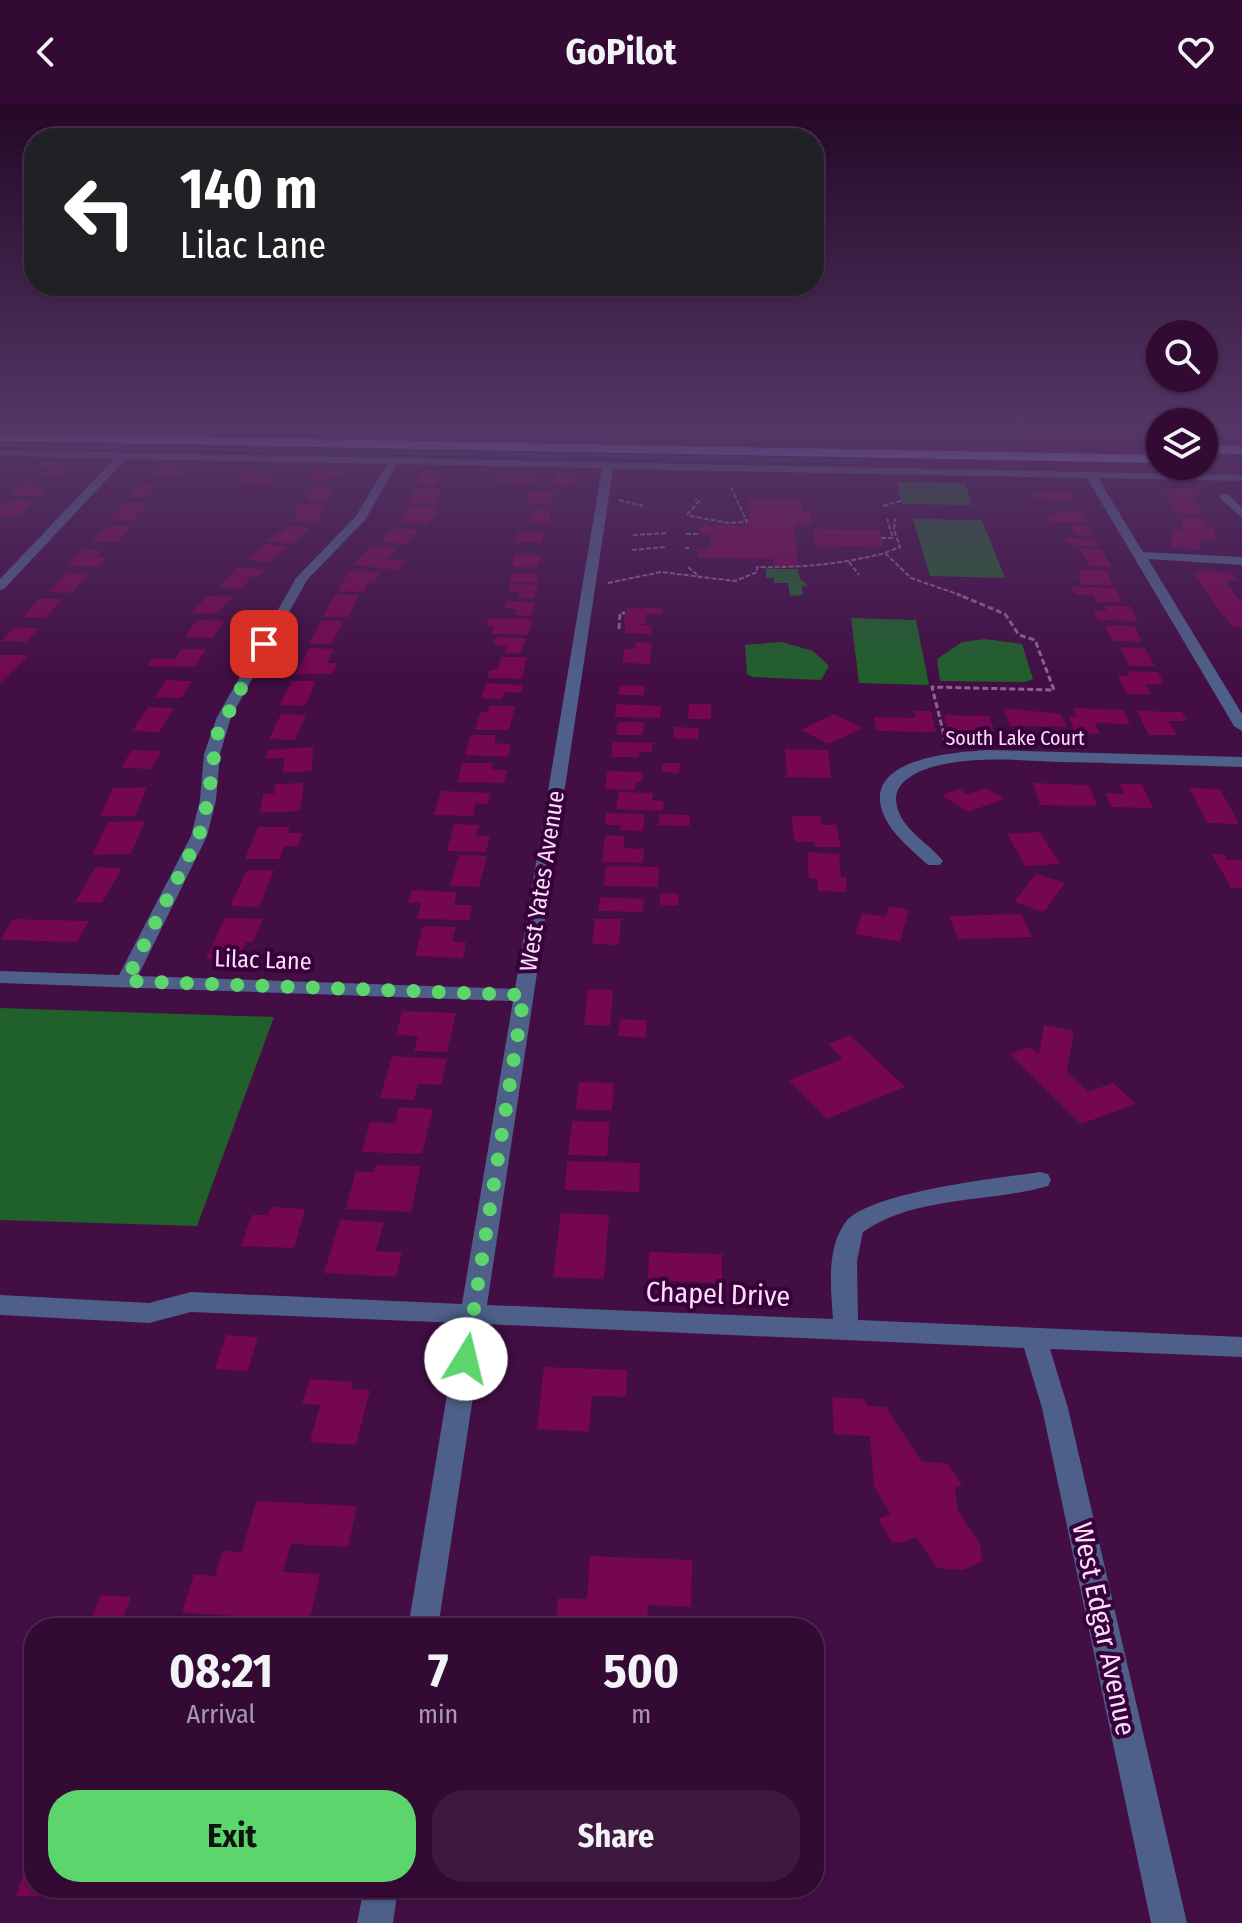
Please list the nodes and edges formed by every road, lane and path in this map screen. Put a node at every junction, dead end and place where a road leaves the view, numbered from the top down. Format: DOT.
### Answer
graph roads {
  1 [pos="71,511"];
  2 [pos="365,511"];
  3 [pos="601,511"];
  4 [pos="692,511"];
  5 [pos="742,511"];
  6 [pos="1113,511"];
  7 [pos="887,519"];
  8 [pos="895,519"];
  9 [pos="668,533"];
  10 [pos="686,534"];
  11 [pos="633,535"];
  12 [pos="697,537"];
  13 [pos="881,538"];
  14 [pos="666,547"];
  15 [pos="632,550"];
  16 [pos="885,553"];
  17 [pos="1140,555"];
  18 [pos="1242,561"];
  19 [pos="849,562"];
  20 [pos="688,567"];
  21 [pos="859,575"];
  22 [pos="702,579"];
  23 [pos="608,583"];
  24 [pos="0,586"];
  25 [pos="625,613"];
  26 [pos="619,629"];
  27 [pos="1242,726"];
  28 [pos="947,745"];
  29 [pos="1242,762"];
  30 [pos="934,861"];
  31 [pos="0,977"];
  32 [pos="126,981"];
  33 [pos="524,995"];
  34 [pos="1040,1180"];
  35 [pos="0,1305"];
  36 [pos="474,1313"];
  37 [pos="846,1329"];
  38 [pos="1034,1337"];
  39 [pos="1242,1347"];
  40 [pos="425,1618"];
  41 [pos="379,1898"];
  42 [pos="375,1923"];
  43 [pos="1169,1923"];
  1 -- 24 [label="street"];
  2 -- 32 [label="street"];
  3 -- 33 [label="street, West Yates Avenue"];
  4 -- 5 [label="path"];
  6 -- 17 [label="street"];
  7 -- 13 [label="path"];
  8 -- 16 [label="path"];
  9 -- 11 [label="path"];
  10 -- 12 [label="path"];
  14 -- 15 [label="path"];
  16 -- 19 [label="path"];
  16 -- 28 [label="path"];
  17 -- 18 [label="street"];
  17 -- 27 [label="street"];
  19 -- 21 [label="path"];
  19 -- 22 [label="path"];
  20 -- 22 [label="path"];
  22 -- 23 [label="path"];
  25 -- 26 [label="path"];
  29 -- 30 [label="street, South Lake Court"];
  31 -- 32 [label="street, Lilac Lane"];
  32 -- 33 [label="street, Lilac Lane"];
  33 -- 36 [label="street, West Yates Avenue"];
  34 -- 37 [label="street"];
  35 -- 36 [label="street, Chapel Drive"];
  36 -- 37 [label="street, Chapel Drive"];
  36 -- 40 [label="street, West Yates Avenue"];
  37 -- 38 [label="street, Chapel Drive"];
  38 -- 39 [label="street, Chapel Drive"];
  38 -- 43 [label="street, West Edgar Avenue"];
  41 -- 42 [label="street"];
}
